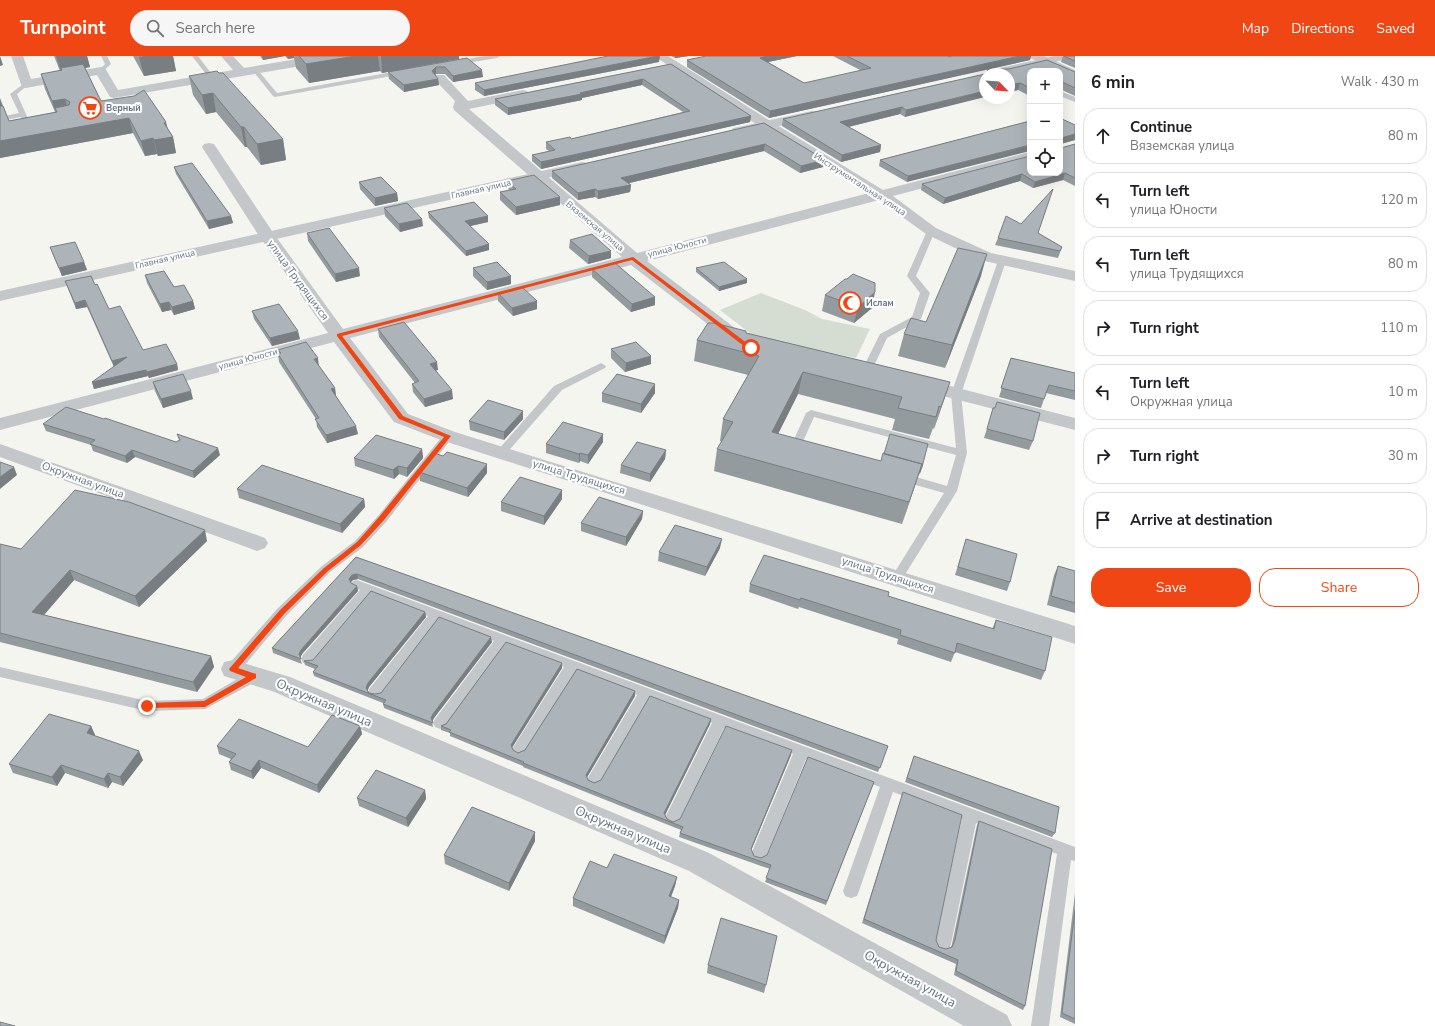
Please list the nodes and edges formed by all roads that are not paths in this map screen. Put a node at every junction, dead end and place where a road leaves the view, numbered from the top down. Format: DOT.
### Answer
graph roads {
  1 [pos="17,56"];
  2 [pos="104,56"];
  3 [pos="195,56"];
  4 [pos="227,56"];
  5 [pos="336,56"];
  6 [pos="497,56"];
  7 [pos="1034,56"];
  8 [pos="1070,56"];
  9 [pos="1046,61"];
  10 [pos="659,62"];
  11 [pos="1015,68"];
  12 [pos="255,70"];
  13 [pos="101,71"];
  14 [pos="240,72"];
  15 [pos="407,72"];
  16 [pos="443,72"];
  17 [pos="1075,74"];
  18 [pos="211,77"];
  19 [pos="26,84"];
  20 [pos="536,92"];
  21 [pos="1063,94"];
  22 [pos="1075,100"];
  23 [pos="459,107"];
  24 [pos="827,111"];
  25 [pos="22,115"];
  26 [pos="0,119"];
  27 [pos="42,123"];
  28 [pos="767,125"];
  29 [pos="728,134"];
  30 [pos="209,147"];
  31 [pos="1027,157"];
  32 [pos="598,163"];
  33 [pos="537,176"];
  34 [pos="880,194"];
  35 [pos="931,231"];
  36 [pos="267,236"];
  37 [pos="633,258"];
  38 [pos="1002,261"];
  39 [pos="1075,276"];
  40 [pos="0,296"];
  41 [pos="338,335"];
  42 [pos="758,350"];
  43 [pos="601,366"];
  44 [pos="867,370"];
  45 [pos="904,380"];
  46 [pos="956,394"];
  47 [pos="0,424"];
  48 [pos="1075,424"];
  49 [pos="448,436"];
  50 [pos="0,450"];
  51 [pos="810,452"];
  52 [pos="501,453"];
  53 [pos="962,453"];
  54 [pos="892,474"];
  55 [pos="951,491"];
  56 [pos="257,543"];
  57 [pos="897,578"];
  58 [pos="436,614"];
  59 [pos="1075,634"];
  60 [pos="503,639"];
  61 [pos="308,659"];
  62 [pos="573,665"];
  63 [pos="0,672"];
  64 [pos="243,673"];
  65 [pos="375,692"];
  66 [pos="646,692"];
  67 [pos="720,720"];
  68 [pos="440,723"];
  69 [pos="519,750"];
  70 [pos="802,751"];
  71 [pos="594,780"];
  72 [pos="888,784"];
  73 [pos="970,814"];
  74 [pos="673,818"];
  75 [pos="1070,852"];
  76 [pos="759,854"];
  77 [pos="851,891"];
  78 [pos="943,944"];
  79 [pos="996,1026"];
  80 [pos="1040,1026"];
  1 -- 19 [label="street"];
  2 -- 13 [label="lane"];
  3 -- 18 [label="lane"];
  4 -- 14 [label="street"];
  5 -- 12 [label="street"];
  6 -- 16 [label="lane"];
  7 -- 9 [label="street"];
  8 -- 9 [label="street"];
  9 -- 11 [label="street"];
  9 -- 17 [label="street"];
  10 -- 28 [label="street, Инструментальная улица"];
  12 -- 14 [label="street"];
  12 -- 15 [label="lane"];
  13 -- 18 [label="street"];
  13 -- 19 [label="street"];
  14 -- 18 [label="street"];
  16 -- 23 [label="street, Вяземская улица"];
  19 -- 25 [label="lane"];
  20 -- 23 [label="street"];
  21 -- 22 [label="lane"];
  23 -- 33 [label="street, Вяземская улица"];
  24 -- 28 [label="street"];
  25 -- 26 [label="lane"];
  25 -- 27 [label="lane"];
  28 -- 29 [label="street"];
  28 -- 34 [label="street, Инструментальная улица"];
  30 -- 36 [label="street, улица Трудящихся"];
  31 -- 34 [label="street, улица Юности"];
  32 -- 33 [label="street, Главная улица"];
  33 -- 36 [label="street, Главная улица"];
  33 -- 37 [label="street, Вяземская улица"];
  34 -- 35 [label="street, Инструментальная улица"];
  34 -- 37 [label="street, улица Юности"];
  35 -- 38 [label="street, Инструментальная улица"];
  35 -- 44 [label="lane"];
  36 -- 40 [label="street, Главная улица"];
  36 -- 41 [label="street, улица Трудящихся"];
  37 -- 41 [label="street, улица Юности"];
  37 -- 42 [label="street, Вяземская улица"];
  38 -- 39 [label="street, Инструментальная улица"];
  38 -- 46 [label="lane"];
  41 -- 47 [label="street, улица Юности"];
  41 -- 49 [label="street, улица Трудящихся"];
  43 -- 52 [label="lane"];
  45 -- 46 [label="street"];
  46 -- 48 [label="street"];
  46 -- 53 [label="lane"];
  49 -- 52 [label="street, улица Трудящихся"];
  49 -- 64 [label="lane"];
  50 -- 56 [label="street, Окружная улица"];
  51 -- 53 [label="lane"];
  52 -- 57 [label="street, улица Трудящихся"];
  53 -- 55 [label="lane"];
  54 -- 55 [label="lane"];
  55 -- 57 [label="lane"];
  57 -- 59 [label="street, улица Трудящихся"];
  58 -- 60 [label="lane"];
  58 -- 61 [label="lane"];
  58 -- 65 [label="lane"];
  60 -- 62 [label="lane"];
  60 -- 68 [label="lane"];
  62 -- 66 [label="lane"];
  62 -- 69 [label="lane"];
  63 -- 64 [label="lane"];
  64 -- 79 [label="street, Окружная улица"];
  66 -- 67 [label="lane"];
  66 -- 71 [label="lane"];
  67 -- 70 [label="lane"];
  67 -- 74 [label="lane"];
  70 -- 72 [label="lane"];
  70 -- 76 [label="lane"];
  72 -- 73 [label="lane"];
  72 -- 77 [label="lane"];
  73 -- 75 [label="lane"];
  73 -- 78 [label="lane"];
  75 -- 80 [label="lane"];
}
